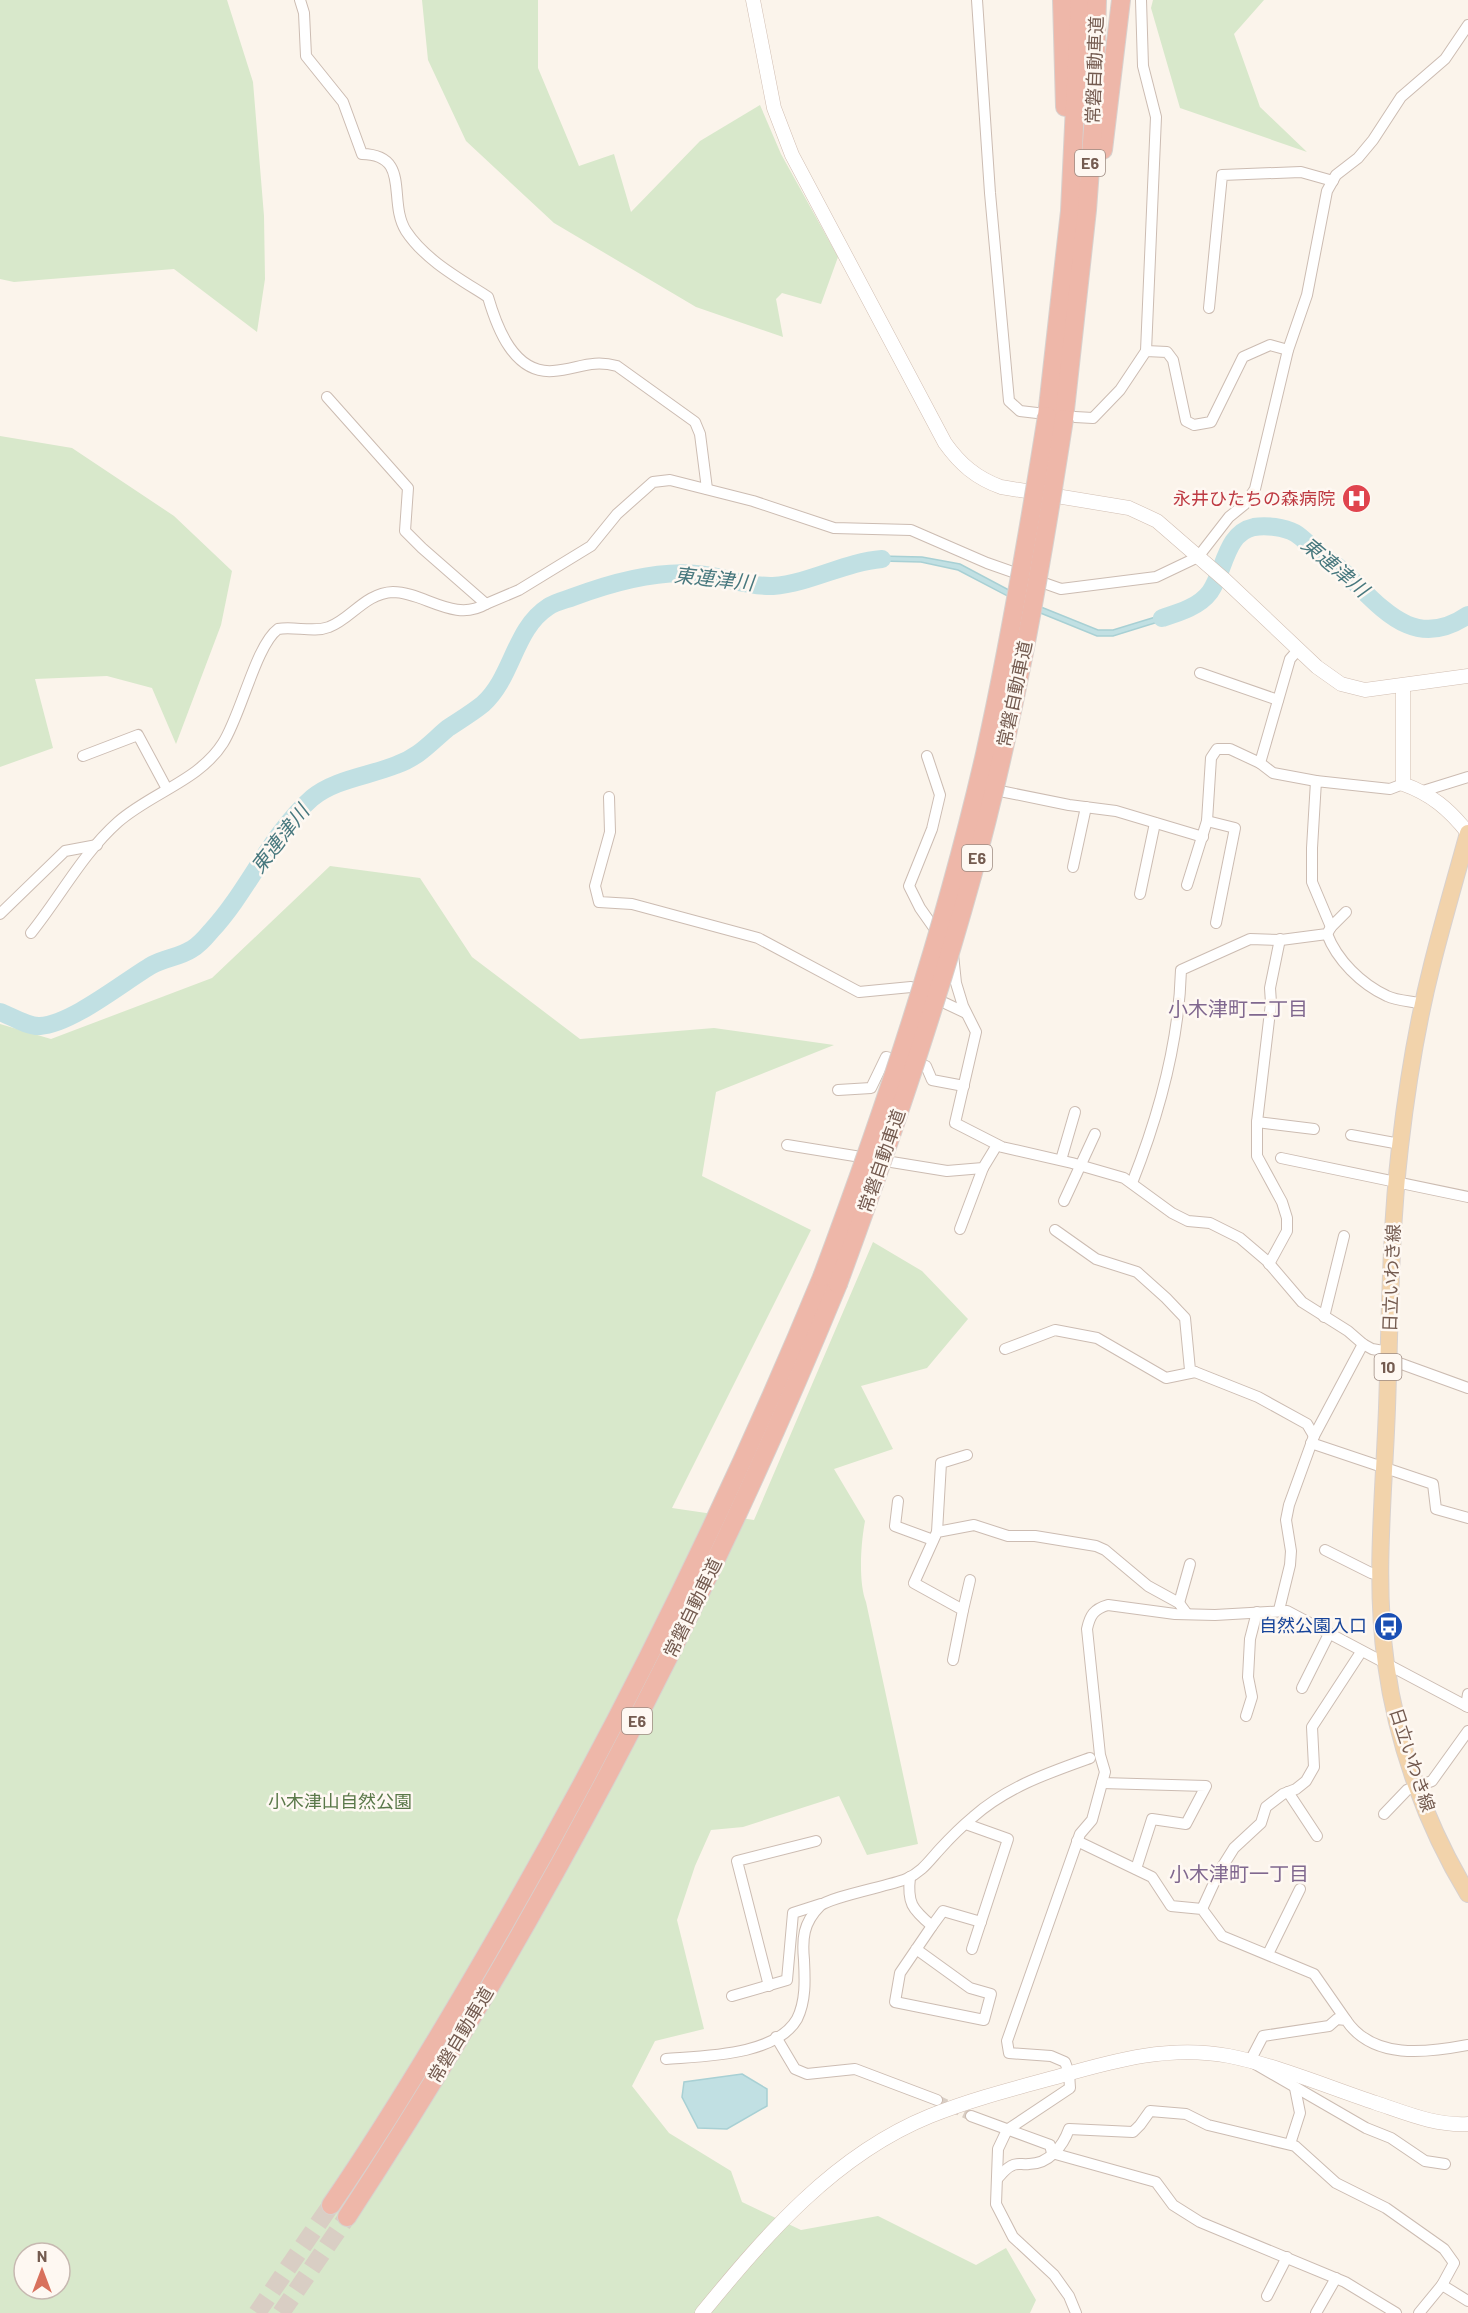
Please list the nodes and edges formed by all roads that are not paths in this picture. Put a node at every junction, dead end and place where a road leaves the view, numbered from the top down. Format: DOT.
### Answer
graph roads {
  1 [pos="300,0"];
  2 [pos="753,0"];
  3 [pos="977,0"];
  4 [pos="1062,0"];
  5 [pos="1080,0"];
  6 [pos="1097,0"];
  7 [pos="1121,0"];
  8 [pos="1141,0"];
  9 [pos="1468,25"];
  10 [pos="1333,181"];
  11 [pos="1065,259"];
  12 [pos="1209,308"];
  13 [pos="1075,326"];
  14 [pos="1288,350"];
  15 [pos="1146,351"];
  16 [pos="327,397"];
  17 [pos="1056,416"];
  18 [pos="707,489"];
  19 [pos="1201,560"];
  20 [pos="486,604"];
  21 [pos="1298,650"];
  22 [pos="1200,673"];
  23 [pos="1468,676"];
  24 [pos="1403,686"];
  25 [pos="1278,700"];
  26 [pos="83,756"];
  27 [pos="927,756"];
  28 [pos="1260,763"];
  29 [pos="1468,777"];
  30 [pos="1316,781"];
  31 [pos="1402,784"];
  32 [pos="167,789"];
  33 [pos="1000,791"];
  34 [pos="1424,791"];
  35 [pos="609,796"];
  36 [pos="1086,807"];
  37 [pos="1207,821"];
  38 [pos="1155,823"];
  39 [pos="1468,833"];
  40 [pos="1203,837"];
  41 [pos="97,844"];
  42 [pos="1073,867"];
  43 [pos="1187,885"];
  44 [pos="1140,894"];
  45 [pos="1346,912"];
  46 [pos="0,914"];
  47 [pos="1216,923"];
  48 [pos="1329,930"];
  49 [pos="31,933"];
  50 [pos="1280,939"];
  51 [pos="1424,1004"];
  52 [pos="966,1013"];
  53 [pos="964,1086"];
  54 [pos="838,1090"];
  55 [pos="1075,1112"];
  56 [pos="1257,1122"];
  57 [pos="1314,1129"];
  58 [pos="1095,1134"];
  59 [pos="1351,1135"];
  60 [pos="997,1144"];
  61 [pos="1400,1144"];
  62 [pos="787,1145"];
  63 [pos="1281,1158"];
  64 [pos="1060,1160"];
  65 [pos="1080,1165"];
  66 [pos="983,1168"];
  67 [pos="1396,1182"];
  68 [pos="1132,1183"];
  69 [pos="1468,1197"];
  70 [pos="1064,1201"];
  71 [pos="960,1229"];
  72 [pos="1054,1230"];
  73 [pos="1344,1236"];
  74 [pos="1269,1263"];
  75 [pos="830,1280"];
  76 [pos="1324,1317"];
  77 [pos="1363,1344"];
  78 [pos="1005,1349"];
  79 [pos="1389,1355"];
  80 [pos="1195,1372"];
  81 [pos="1468,1388"];
  82 [pos="1312,1440"];
  83 [pos="967,1455"];
  84 [pos="1385,1469"];
  85 [pos="898,1501"];
  86 [pos="1468,1518"];
  87 [pos="935,1536"];
  88 [pos="1325,1550"];
  89 [pos="1190,1564"];
  90 [pos="1381,1575"];
  91 [pos="970,1580"];
  92 [pos="1179,1602"];
  93 [pos="963,1610"];
  94 [pos="1279,1610"];
  95 [pos="1257,1612"];
  96 [pos="1187,1614"];
  97 [pos="1329,1634"];
  98 [pos="1360,1652"];
  99 [pos="953,1660"];
  100 [pos="1386,1665"];
  101 [pos="1302,1688"];
  102 [pos="1468,1694"];
  103 [pos="1467,1707"];
  104 [pos="1246,1716"];
  105 [pos="1468,1731"];
  106 [pos="1090,1758"];
  107 [pos="1102,1783"];
  108 [pos="1417,1786"];
  109 [pos="1288,1792"];
  110 [pos="1384,1814"];
  111 [pos="966,1824"];
  112 [pos="1317,1836"];
  113 [pos="816,1841"];
  114 [pos="1077,1841"];
  115 [pos="1136,1869"];
  116 [pos="910,1877"];
  117 [pos="1300,1889"];
  118 [pos="1468,1894"];
  119 [pos="822,1904"];
  120 [pos="1203,1909"];
  121 [pos="981,1922"];
  122 [pos="932,1926"];
  123 [pos="916,1949"];
  124 [pos="972,1949"];
  125 [pos="1268,1954"];
  126 [pos="768,1986"];
  127 [pos="732,1996"];
  128 [pos="1346,2020"];
  129 [pos="776,2037"];
  130 [pos="1468,2044"];
  131 [pos="666,2059"];
  132 [pos="1250,2061"];
  133 [pos="1069,2073"];
  134 [pos="1295,2088"];
  135 [pos="937,2100"];
  136 [pos="971,2116"];
  137 [pos="1468,2124"];
  138 [pos="1006,2130"];
  139 [pos="1290,2144"];
  140 [pos="1054,2154"];
  141 [pos="1445,2164"];
  142 [pos="997,2179"];
  143 [pos="332,2205"];
  144 [pos="347,2217"];
  145 [pos="1287,2257"];
  146 [pos="1336,2278"];
  147 [pos="1442,2285"];
  148 [pos="1267,2296"];
  149 [pos="1468,2301"];
  150 [pos="702,2313"];
  151 [pos="1076,2313"];
  152 [pos="1316,2313"];
  153 [pos="1396,2313"];
  154 [pos="1419,2313"];
  1 -- 18 [label="street"];
  2 -- 19 [label="street"];
  3 -- 17 [label="street"];
  4 -- 11 [label="highway"];
  5 -- 11 [label="highway, 常磐自動車道 / E6"];
  6 -- 13 [label="highway, 常磐自動車道 / E6"];
  7 -- 13 [label="highway"];
  8 -- 15 [label="street"];
  9 -- 10 [label="street"];
  10 -- 12 [label="street"];
  10 -- 14 [label="street"];
  11 -- 17 [label="highway, 常磐自動車道 / E6"];
  13 -- 17 [label="highway, 常磐自動車道 / E6"];
  14 -- 15 [label="street"];
  14 -- 19 [label="street"];
  15 -- 17 [label="street"];
  16 -- 20 [label="street"];
  17 -- 75 [label="highway, 常磐自動車道 / E6, bridge"];
  18 -- 19 [label="street"];
  18 -- 20 [label="street"];
  19 -- 21 [label="street"];
  20 -- 32 [label="street"];
  21 -- 24 [label="street"];
  21 -- 25 [label="street"];
  22 -- 25 [label="street"];
  23 -- 24 [label="street"];
  24 -- 31 [label="street"];
  25 -- 28 [label="street"];
  26 -- 32 [label="street"];
  27 -- 52 [label="street"];
  28 -- 30 [label="street"];
  28 -- 37 [label="street"];
  29 -- 34 [label="street"];
  30 -- 31 [label="street"];
  30 -- 48 [label="street"];
  31 -- 34 [label="street"];
  32 -- 41 [label="street"];
  33 -- 36 [label="street"];
  34 -- 39 [label="street"];
  35 -- 52 [label="street"];
  36 -- 38 [label="street"];
  36 -- 42 [label="street"];
  37 -- 40 [label="street"];
  37 -- 47 [label="street"];
  38 -- 40 [label="street"];
  38 -- 44 [label="street"];
  39 -- 51 [label="main road, 日立いわき線 / 10"];
  40 -- 43 [label="street"];
  41 -- 46 [label="street"];
  41 -- 49 [label="street"];
  45 -- 48 [label="street"];
  48 -- 50 [label="street"];
  48 -- 51 [label="street"];
  50 -- 56 [label="street"];
  50 -- 68 [label="street"];
  51 -- 61 [label="main road, 日立いわき線 / 10"];
  52 -- 53 [label="street"];
  53 -- 54 [label="street"];
  53 -- 60 [label="street"];
  55 -- 64 [label="street"];
  56 -- 57 [label="street"];
  56 -- 74 [label="street"];
  58 -- 65 [label="street"];
  59 -- 61 [label="street"];
  60 -- 64 [label="street"];
  60 -- 66 [label="street"];
  61 -- 67 [label="main road, 日立いわき線 / 10"];
  62 -- 66 [label="street"];
  63 -- 67 [label="street"];
  64 -- 65 [label="street"];
  65 -- 68 [label="street"];
  65 -- 70 [label="street"];
  66 -- 71 [label="street"];
  67 -- 69 [label="street"];
  67 -- 79 [label="main road, 日立いわき線 / 10"];
  68 -- 74 [label="street"];
  72 -- 80 [label="street"];
  73 -- 76 [label="street"];
  74 -- 76 [label="street"];
  75 -- 143 [label="highway, 常磐自動車道 / E6"];
  75 -- 144 [label="highway, 常磐自動車道 / E6"];
  76 -- 77 [label="street"];
  77 -- 79 [label="street"];
  77 -- 82 [label="street"];
  78 -- 80 [label="street"];
  79 -- 81 [label="street"];
  79 -- 84 [label="main road, 日立いわき線 / 10"];
  80 -- 82 [label="street"];
  82 -- 84 [label="street"];
  82 -- 94 [label="street"];
  83 -- 87 [label="street"];
  84 -- 86 [label="street"];
  84 -- 90 [label="main road, 日立いわき線 / 10"];
  85 -- 87 [label="street"];
  87 -- 92 [label="street"];
  87 -- 93 [label="street"];
  88 -- 90 [label="street"];
  89 -- 92 [label="street"];
  90 -- 100 [label="main road, 日立いわき線 / 10"];
  91 -- 93 [label="street"];
  92 -- 96 [label="street"];
  93 -- 99 [label="street"];
  94 -- 95 [label="street"];
  94 -- 97 [label="street"];
  95 -- 96 [label="street"];
  95 -- 104 [label="street"];
  96 -- 107 [label="street"];
  97 -- 98 [label="street"];
  97 -- 101 [label="street"];
  98 -- 100 [label="street"];
  98 -- 109 [label="street"];
  100 -- 103 [label="street"];
  100 -- 108 [label="main road, 日立いわき線 / 10"];
  102 -- 103 [label="street"];
  105 -- 108 [label="street"];
  106 -- 111 [label="street"];
  107 -- 114 [label="street"];
  107 -- 115 [label="street"];
  108 -- 110 [label="street"];
  108 -- 118 [label="main road, 日立いわき線 / 10"];
  109 -- 112 [label="street"];
  109 -- 120 [label="street"];
  111 -- 116 [label="street"];
  111 -- 121 [label="street"];
  113 -- 126 [label="street"];
  114 -- 115 [label="street"];
  114 -- 133 [label="street"];
  115 -- 120 [label="street"];
  116 -- 119 [label="street"];
  116 -- 122 [label="street"];
  117 -- 125 [label="street"];
  119 -- 126 [label="street"];
  119 -- 129 [label="street"];
  120 -- 125 [label="street"];
  121 -- 122 [label="street"];
  121 -- 124 [label="street"];
  122 -- 123 [label="street"];
  123 -- 123 [label="street"];
  125 -- 128 [label="street"];
  126 -- 127 [label="street"];
  128 -- 130 [label="street"];
  128 -- 132 [label="street"];
  129 -- 131 [label="street"];
  129 -- 135 [label="street"];
  132 -- 133 [label="street"];
  132 -- 134 [label="street"];
  132 -- 137 [label="street"];
  133 -- 138 [label="street"];
  133 -- 150 [label="street"];
  134 -- 139 [label="street"];
  134 -- 141 [label="street"];
  136 -- 138 [label="street"];
  138 -- 140 [label="street"];
  138 -- 142 [label="street"];
  139 -- 140 [label="street"];
  139 -- 147 [label="street"];
  140 -- 142 [label="street"];
  140 -- 145 [label="street"];
  142 -- 151 [label="street"];
  145 -- 146 [label="street"];
  145 -- 148 [label="street"];
  146 -- 152 [label="street"];
  146 -- 153 [label="street"];
  147 -- 149 [label="street"];
  147 -- 154 [label="street"];
}
